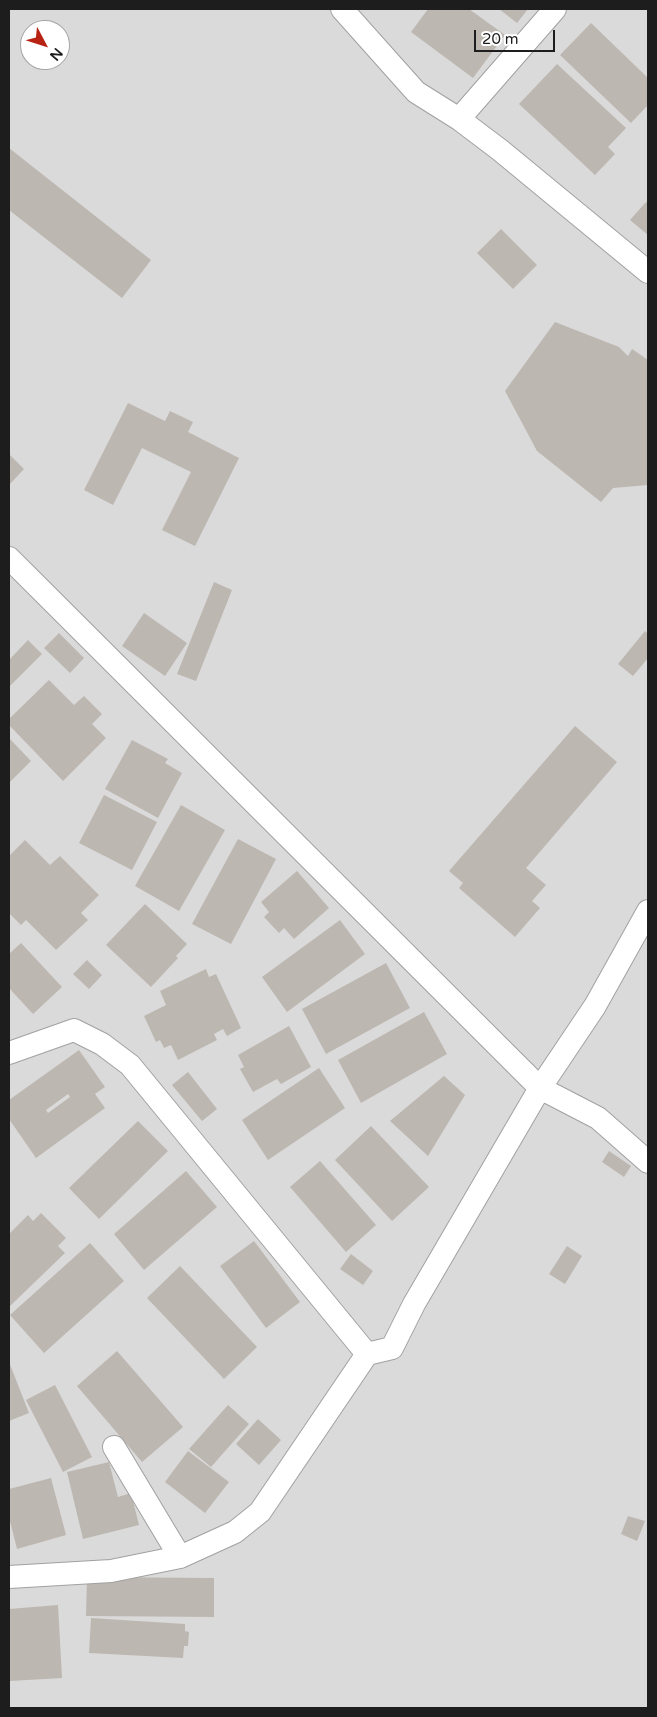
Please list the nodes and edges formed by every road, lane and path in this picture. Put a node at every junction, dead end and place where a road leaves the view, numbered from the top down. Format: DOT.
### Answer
graph roads {
  1 [pos="342,9"];
  2 [pos="555,9"];
  3 [pos="458,119"];
  4 [pos="648,272"];
  5 [pos="9,558"];
  6 [pos="648,911"];
  7 [pos="9,1053"];
  8 [pos="540,1088"];
  9 [pos="648,1162"];
  10 [pos="368,1354"];
  11 [pos="114,1446"];
  12 [pos="180,1557"];
  13 [pos="9,1577"];
  1 -- 3 [label="street"];
  2 -- 3 [label="street"];
  3 -- 4 [label="street"];
  5 -- 8 [label="street"];
  6 -- 8 [label="street"];
  7 -- 10 [label="street"];
  8 -- 9 [label="street"];
  8 -- 10 [label="street"];
  10 -- 12 [label="street"];
  11 -- 12 [label="street"];
  12 -- 13 [label="street"];
}
